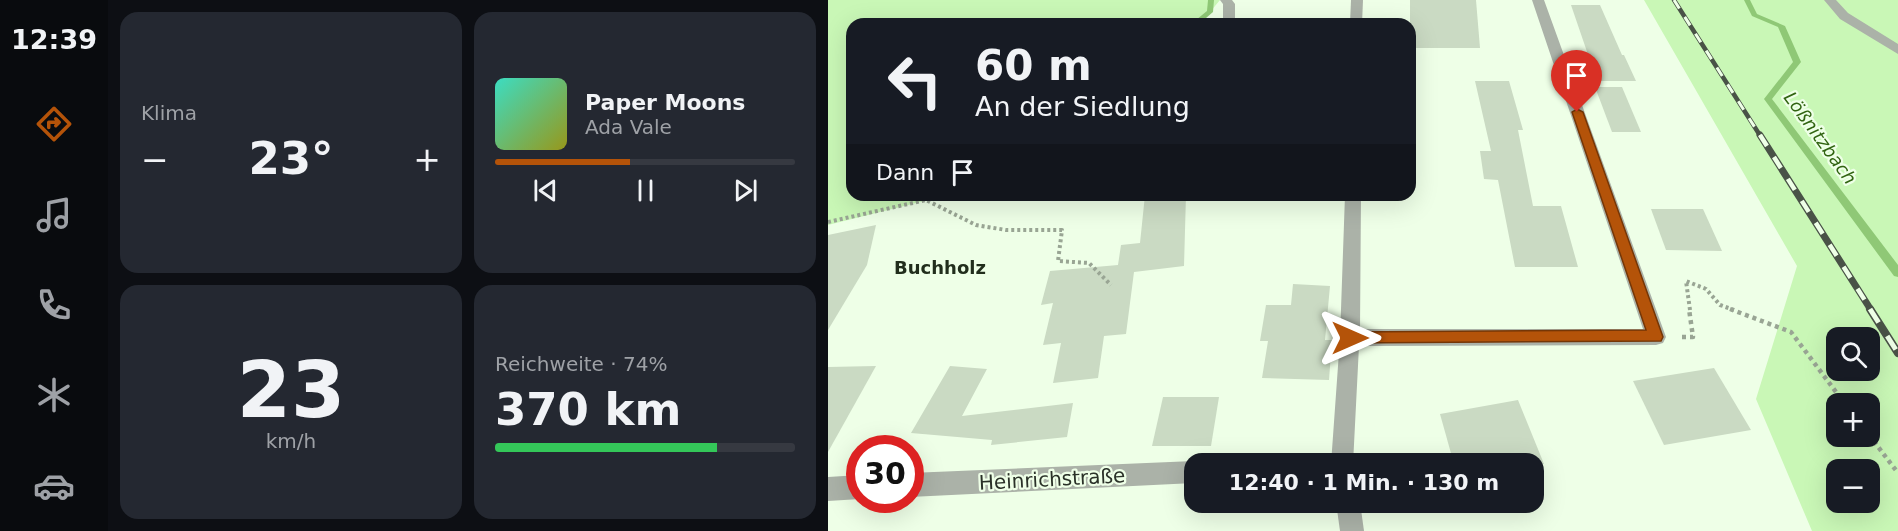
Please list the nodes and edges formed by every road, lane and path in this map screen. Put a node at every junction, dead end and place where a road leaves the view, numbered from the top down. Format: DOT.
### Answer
graph roads {
  1 [pos="1226,0"];
  2 [pos="1357,0"];
  3 [pos="1538,0"];
  4 [pos="1830,0"];
  5 [pos="1229,18"];
  6 [pos="1356,18"];
  7 [pos="1898,50"];
  8 [pos="922,201"];
  9 [pos="928,201"];
  10 [pos="1353,201"];
  11 [pos="828,222"];
  12 [pos="1111,285"];
  13 [pos="1656,337"];
  14 [pos="1350,338"];
  15 [pos="1837,393"];
  16 [pos="1878,447"];
  17 [pos="1343,453"];
  18 [pos="1184,472"];
  19 [pos="1898,473"];
  20 [pos="924,484"];
  21 [pos="846,488"];
  22 [pos="828,489"];
  23 [pos="1350,513"];
  24 [pos="1353,531"];
  1 -- 5 [label="street"];
  2 -- 6 [label="street"];
  3 -- 13 [label="street"];
  4 -- 7 [label="street"];
  8 -- 11 [label="path"];
  9 -- 12 [label="path"];
  10 -- 14 [label="street"];
  13 -- 14 [label="street"];
  13 -- 15 [label="path"];
  14 -- 17 [label="street"];
  16 -- 19 [label="path"];
  18 -- 20 [label="street, Heinrichstraße"];
  21 -- 22 [label="street"];
  23 -- 24 [label="street"];
}
